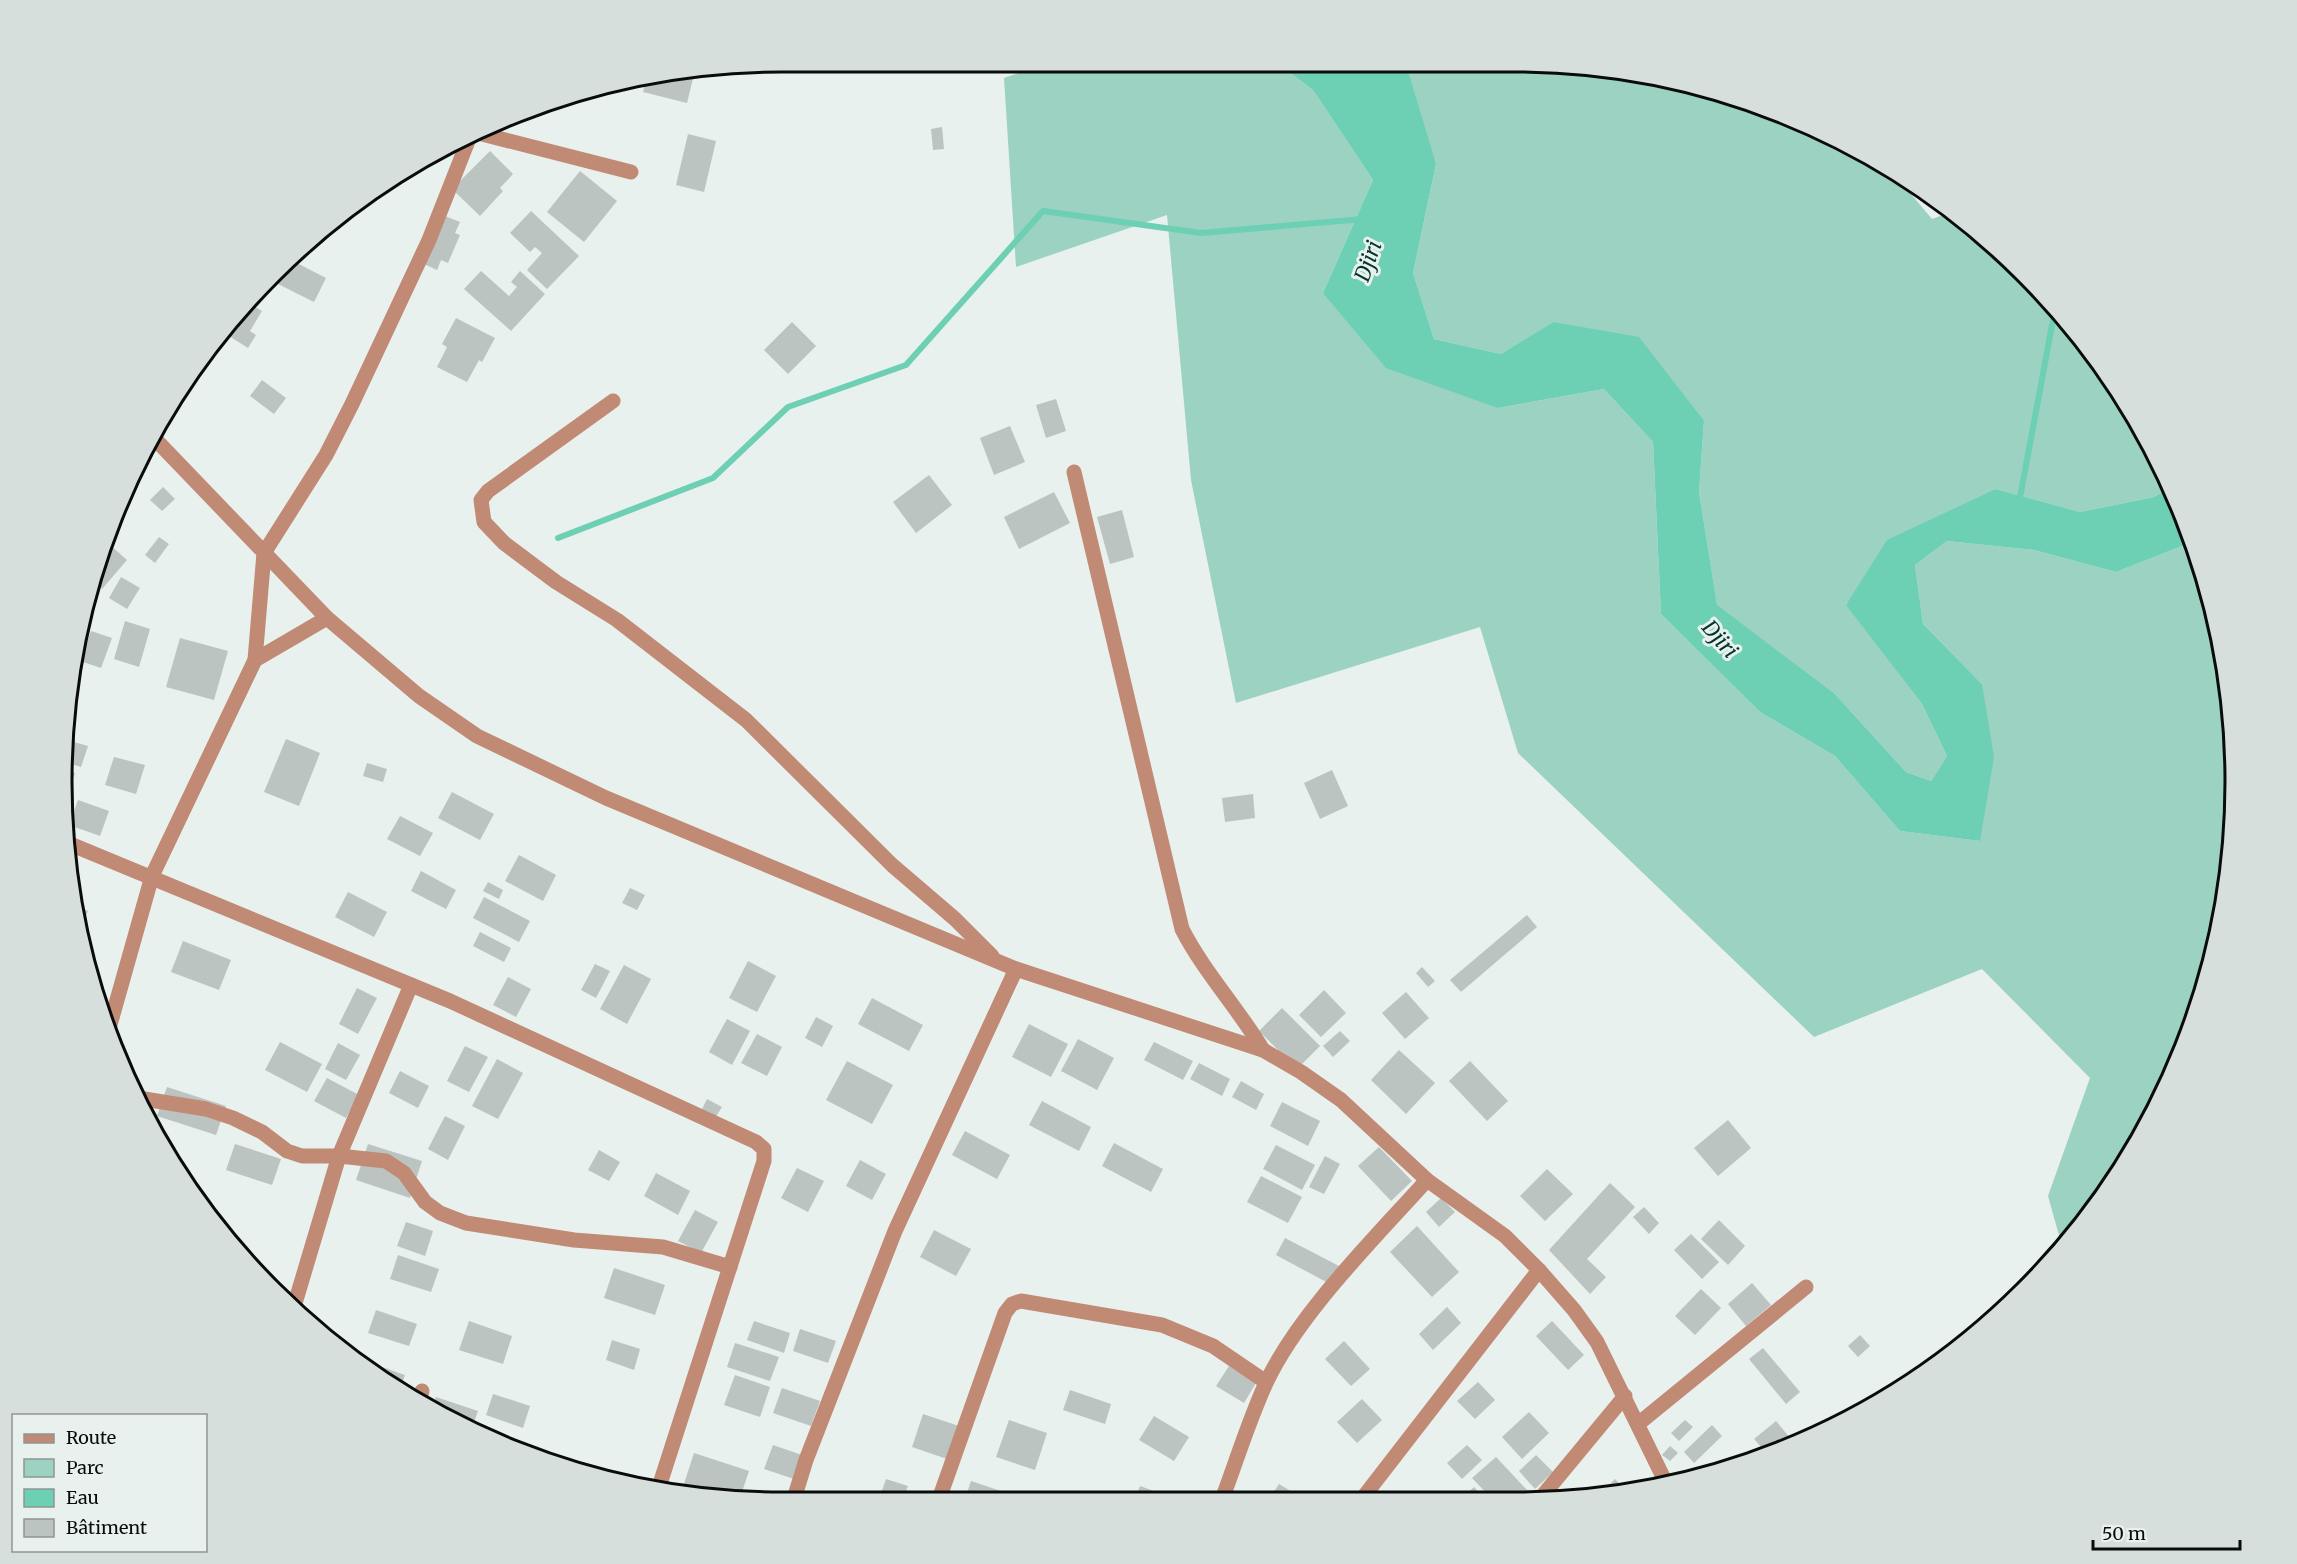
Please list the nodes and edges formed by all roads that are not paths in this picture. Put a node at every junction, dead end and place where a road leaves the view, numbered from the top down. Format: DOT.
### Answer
graph roads {
  1 [pos="489,136"];
  2 [pos="466,146"];
  3 [pos="631,172"];
  4 [pos="613,401"];
  5 [pos="159,443"];
  6 [pos="1074,472"];
  7 [pos="264,553"];
  8 [pos="327,618"];
  9 [pos="255,660"];
  10 [pos="76,846"];
  11 [pos="152,876"];
  12 [pos="995,960"];
  13 [pos="1016,969"];
  14 [pos="411,985"];
  15 [pos="112,1017"];
  16 [pos="1263,1050"];
  17 [pos="147,1099"];
  18 [pos="339,1156"];
  19 [pos="1427,1180"];
  20 [pos="730,1267"];
  21 [pos="1539,1270"];
  22 [pos="1806,1287"];
  23 [pos="296,1299"];
  24 [pos="1266,1382"];
  25 [pos="1625,1396"];
  26 [pos="1638,1424"];
  27 [pos="1663,1476"];
  28 [pos="661,1481"];
  29 [pos="1547,1491"];
  30 [pos="796,1492"];
  31 [pos="942,1492"];
  32 [pos="1225,1492"];
  33 [pos="1367,1492"];
  1 -- 3 [label="street"];
  2 -- 7 [label="street"];
  4 -- 12 [label="street"];
  5 -- 7 [label="street"];
  6 -- 16 [label="street"];
  7 -- 8 [label="street"];
  7 -- 9 [label="street"];
  8 -- 9 [label="street"];
  8 -- 12 [label="street"];
  9 -- 11 [label="street"];
  10 -- 11 [label="street"];
  11 -- 14 [label="street"];
  11 -- 15 [label="street"];
  12 -- 13 [label="street"];
  13 -- 16 [label="street"];
  13 -- 30 [label="street"];
  14 -- 18 [label="street"];
  14 -- 20 [label="street"];
  16 -- 19 [label="street"];
  17 -- 18 [label="street"];
  18 -- 20 [label="street"];
  18 -- 23 [label="street"];
  19 -- 21 [label="street"];
  19 -- 24 [label="street"];
  20 -- 28 [label="street"];
  21 -- 25 [label="street"];
  21 -- 33 [label="street"];
  22 -- 26 [label="street"];
  24 -- 31 [label="street"];
  24 -- 32 [label="street"];
  25 -- 26 [label="street"];
  25 -- 29 [label="street"];
  26 -- 27 [label="street"];
}
